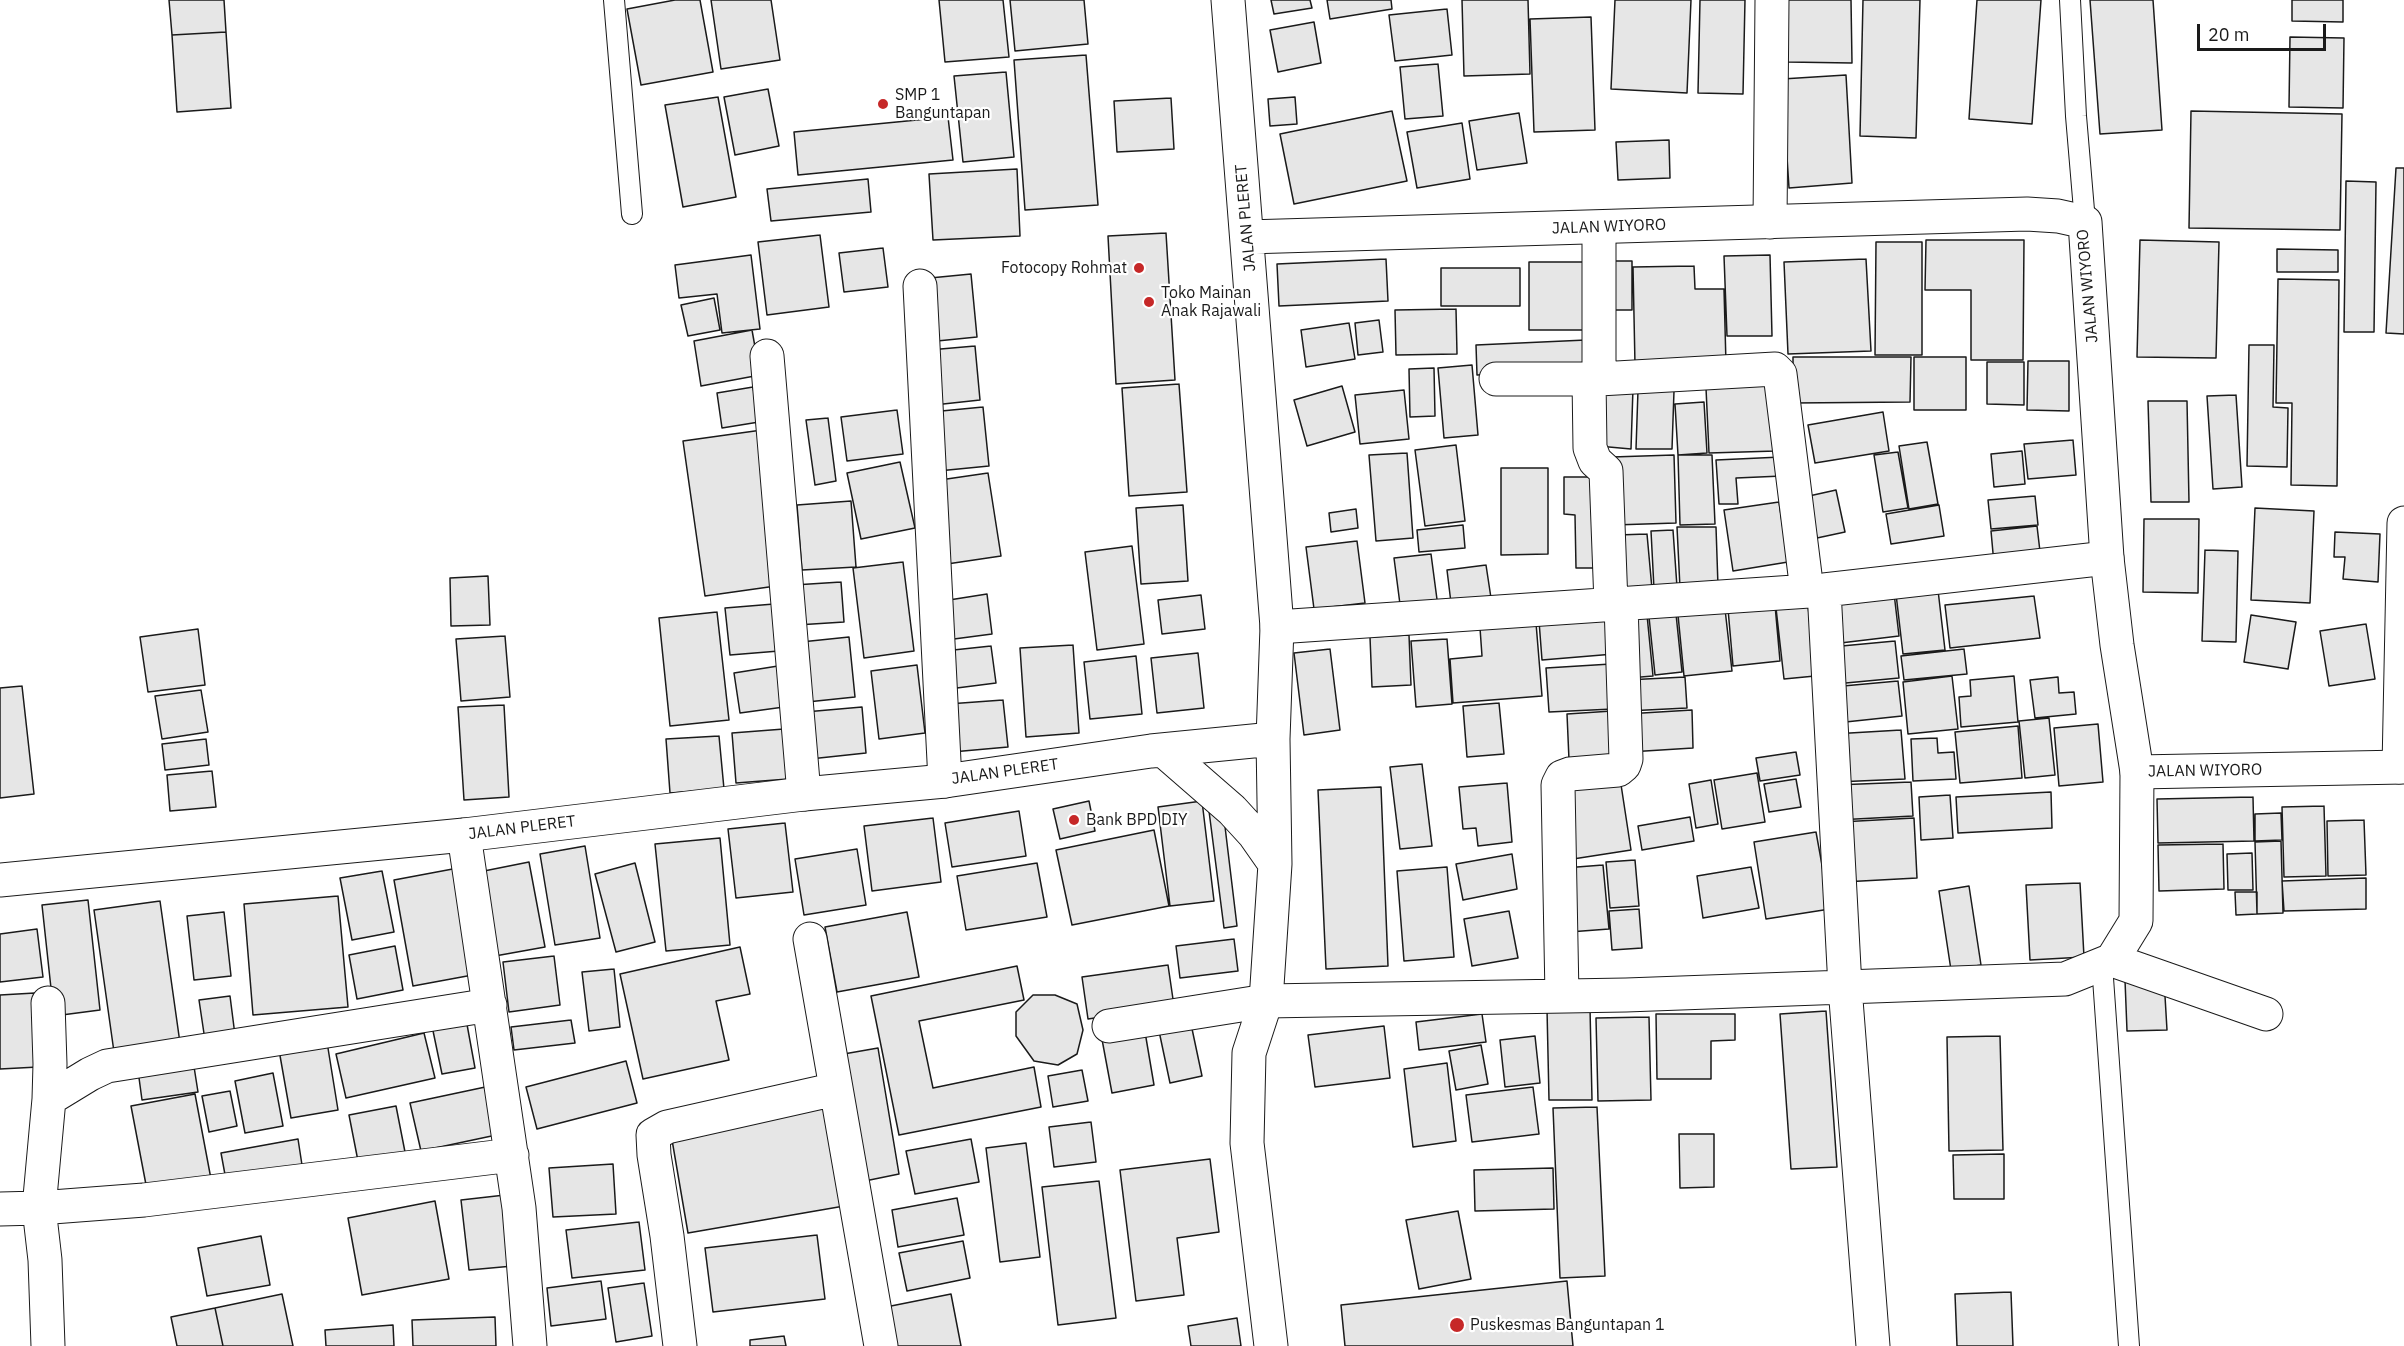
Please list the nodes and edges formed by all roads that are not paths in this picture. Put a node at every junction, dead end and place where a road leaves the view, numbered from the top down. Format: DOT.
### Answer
graph roads {
  1 [pos="614,0"];
  2 [pos="1228,0"];
  3 [pos="1772,0"];
  4 [pos="2070,0"];
  5 [pos="632,214"];
  6 [pos="1770,222"];
  7 [pos="2085,222"];
  8 [pos="1599,228"];
  9 [pos="1247,237"];
  10 [pos="920,286"];
  11 [pos="767,356"];
  12 [pos="1496,379"];
  13 [pos="1594,379"];
  14 [pos="2404,524"];
  15 [pos="2107,558"];
  16 [pos="1815,591"];
  17 [pos="1616,604"];
  18 [pos="1277,627"];
  19 [pos="1273,739"];
  20 [pos="1163,750"];
  21 [pos="2402,767"];
  22 [pos="2137,772"];
  23 [pos="945,781"];
  24 [pos="804,794"];
  25 [pos="464,835"];
  26 [pos="1275,864"];
  27 [pos="0,880"];
  28 [pos="810,939"];
  29 [pos="2107,962"];
  30 [pos="1845,987"];
  31 [pos="1563,996"];
  32 [pos="1266,1001"];
  33 [pos="48,1003"];
  34 [pos="490,1005"];
  35 [pos="2266,1014"];
  36 [pos="1109,1026"];
  37 [pos="836,1089"];
  38 [pos="49,1099"];
  39 [pos="512,1155"];
  40 [pos="39,1208"];
  41 [pos="0,1209"];
  42 [pos="48,1346"];
  43 [pos="530,1346"];
  44 [pos="680,1346"];
  45 [pos="881,1346"];
  46 [pos="1271,1346"];
  47 [pos="1873,1346"];
  48 [pos="2129,1346"];
  1 -- 5 [label="lane"];
  2 -- 9 [label="street, JALAN PLERET"];
  3 -- 6 [label="street"];
  4 -- 7 [label="lane"];
  6 -- 7 [label="street, JALAN WIYORO"];
  6 -- 8 [label="street, JALAN WIYORO"];
  7 -- 15 [label="street, JALAN WIYORO"];
  8 -- 9 [label="street, JALAN WIYORO"];
  8 -- 13 [label="street"];
  9 -- 18 [label="street, JALAN PLERET"];
  10 -- 23 [label="street"];
  11 -- 24 [label="street"];
  12 -- 13 [label="street"];
  13 -- 16 [label="street"];
  13 -- 17 [label="street"];
  14 -- 21 [label="street"];
  15 -- 16 [label="street"];
  15 -- 22 [label="street, JALAN WIYORO"];
  16 -- 17 [label="street"];
  16 -- 30 [label="street"];
  17 -- 18 [label="street"];
  17 -- 31 [label="street"];
  18 -- 19 [label="street, JALAN PLERET"];
  19 -- 20 [label="street, JALAN PLERET"];
  19 -- 26 [label="street"];
  20 -- 23 [label="street, JALAN PLERET"];
  20 -- 26 [label="street"];
  21 -- 22 [label="street, JALAN WIYORO"];
  22 -- 29 [label="street"];
  23 -- 24 [label="street, JALAN PLERET"];
  24 -- 25 [label="street, JALAN PLERET"];
  25 -- 27 [label="street, JALAN PLERET"];
  25 -- 34 [label="street"];
  26 -- 32 [label="street"];
  28 -- 37 [label="street"];
  29 -- 30 [label="street"];
  29 -- 35 [label="street"];
  29 -- 48 [label="lane"];
  30 -- 31 [label="street"];
  30 -- 47 [label="street"];
  31 -- 32 [label="street"];
  32 -- 36 [label="street"];
  32 -- 46 [label="street"];
  33 -- 38 [label="street"];
  34 -- 38 [label="street"];
  34 -- 39 [label="street"];
  37 -- 44 [label="street"];
  37 -- 45 [label="street"];
  38 -- 40 [label="street"];
  39 -- 40 [label="street"];
  39 -- 43 [label="street"];
  40 -- 41 [label="street"];
  40 -- 42 [label="street"];
}
